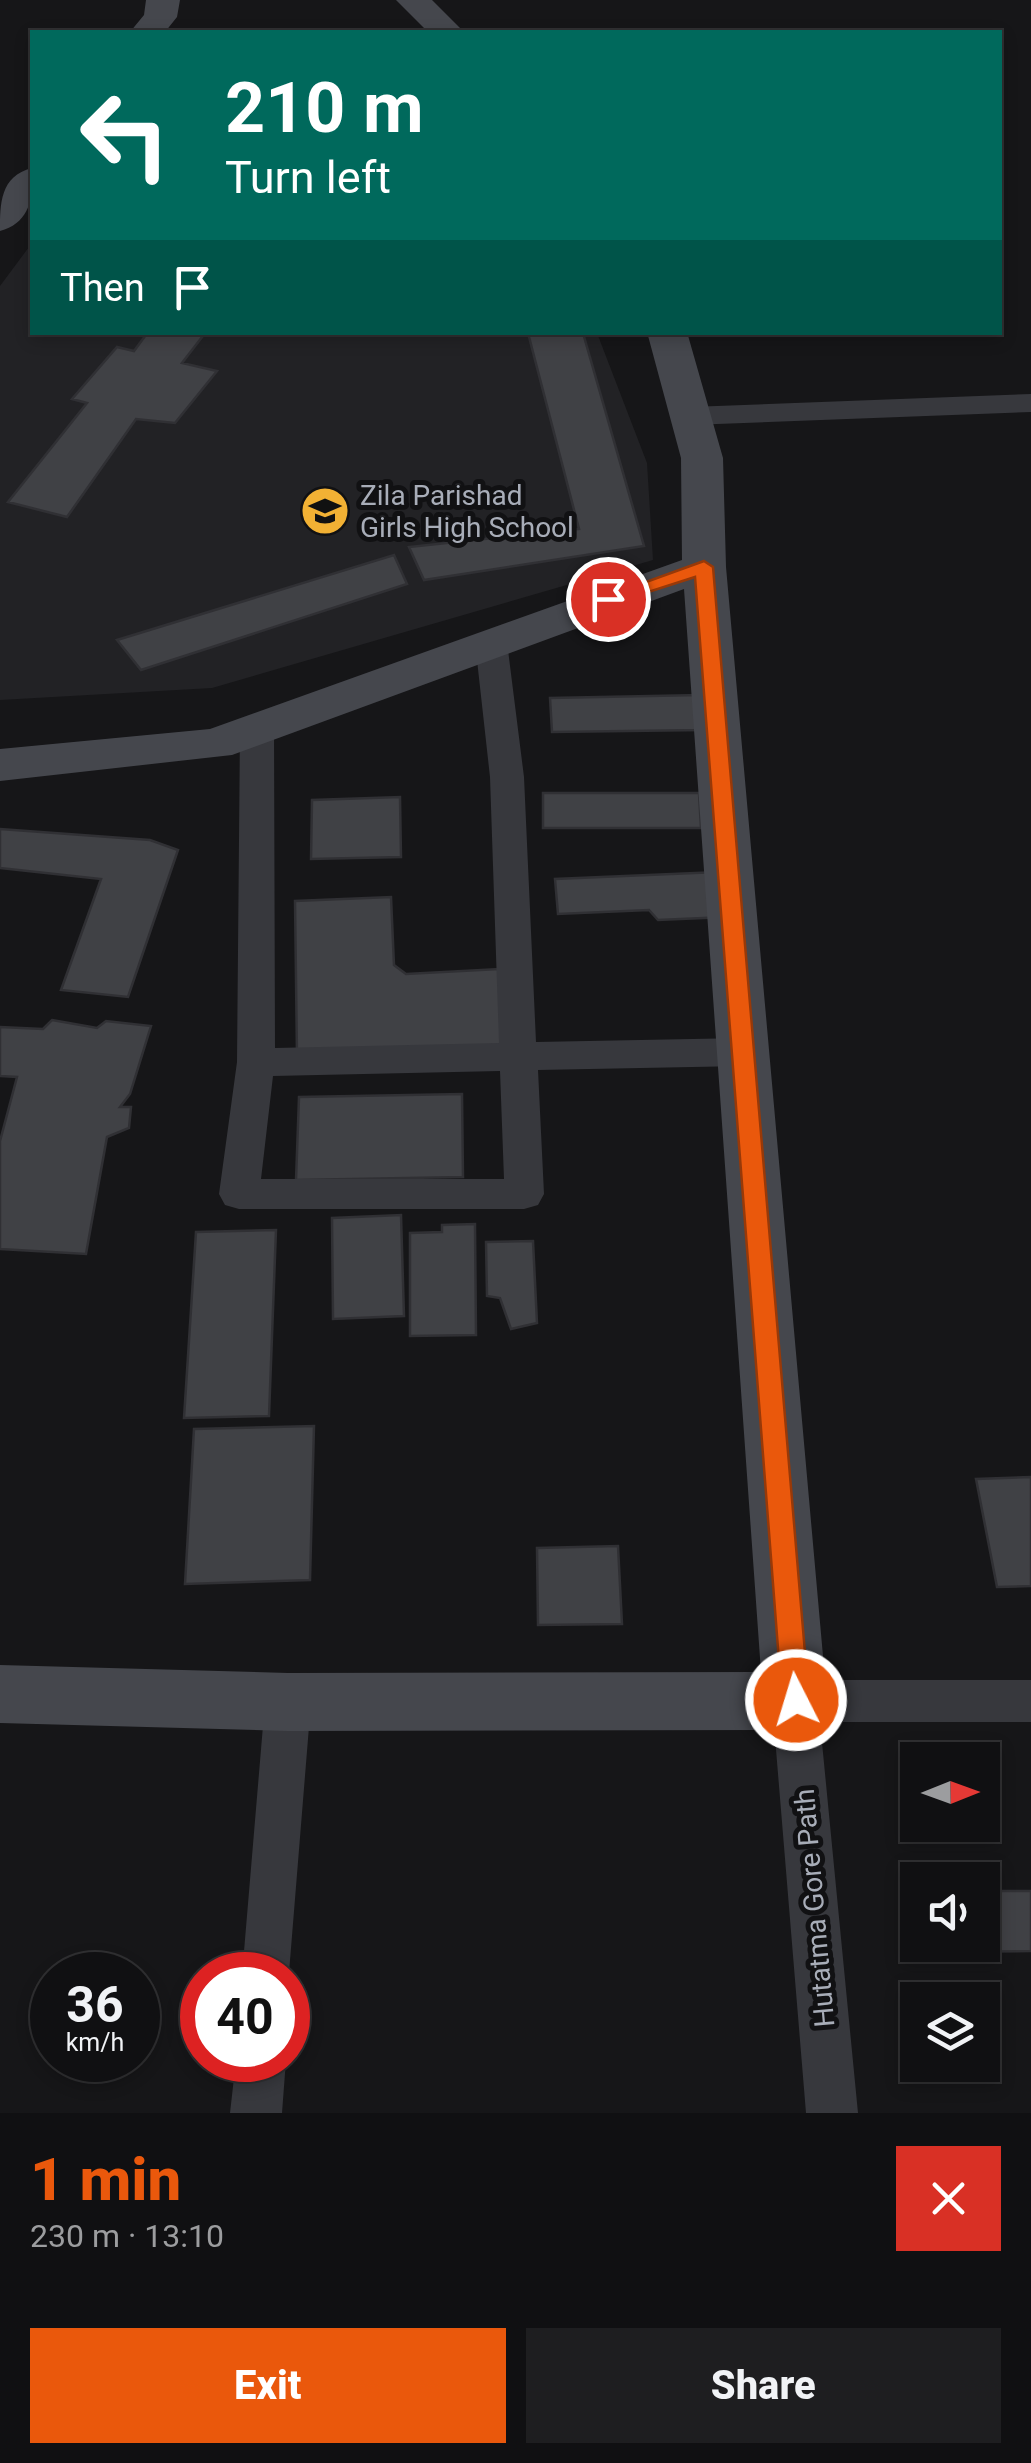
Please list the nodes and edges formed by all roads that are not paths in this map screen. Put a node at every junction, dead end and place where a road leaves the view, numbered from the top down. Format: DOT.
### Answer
graph roads {
  1 [pos="162,0"];
  2 [pos="413,0"];
  3 [pos="150,30"];
  4 [pos="444,30"];
  5 [pos="30,182"];
  6 [pos="0,220"];
  7 [pos="668,335"];
  8 [pos="1031,403"];
  9 [pos="690,416"];
  10 [pos="704,567"];
  11 [pos="491,642"];
  12 [pos="257,729"];
  13 [pos="0,766"];
  14 [pos="744,1052"];
  15 [pos="518,1058"];
  16 [pos="256,1062"];
  17 [pos="0,1694"];
  18 [pos="796,1700"];
  19 [pos="1031,1701"];
  20 [pos="288,1702"];
  21 [pos="269,1952"];
  22 [pos="258,2082"];
  23 [pos="256,2113"];
  24 [pos="832,2113"];
  1 -- 3 [label="street"];
  2 -- 4 [label="street"];
  5 -- 6 [label="street"];
  7 -- 9 [label="street, Hutatma Gore Path"];
  8 -- 9 [label="street"];
  9 -- 10 [label="street, Hutatma Gore Path"];
  10 -- 11 [label="street"];
  10 -- 14 [label="street, Hutatma Gore Path"];
  11 -- 12 [label="street"];
  11 -- 15 [label="street"];
  12 -- 13 [label="street"];
  12 -- 16 [label="street"];
  14 -- 15 [label="street"];
  14 -- 18 [label="street, Hutatma Gore Path"];
  15 -- 16 [label="street"];
  15 -- 16 [label="street"];
  17 -- 20 [label="street"];
  18 -- 19 [label="street"];
  18 -- 20 [label="street"];
  18 -- 24 [label="street, Hutatma Gore Path"];
  20 -- 21 [label="street"];
  22 -- 23 [label="street"];
}
